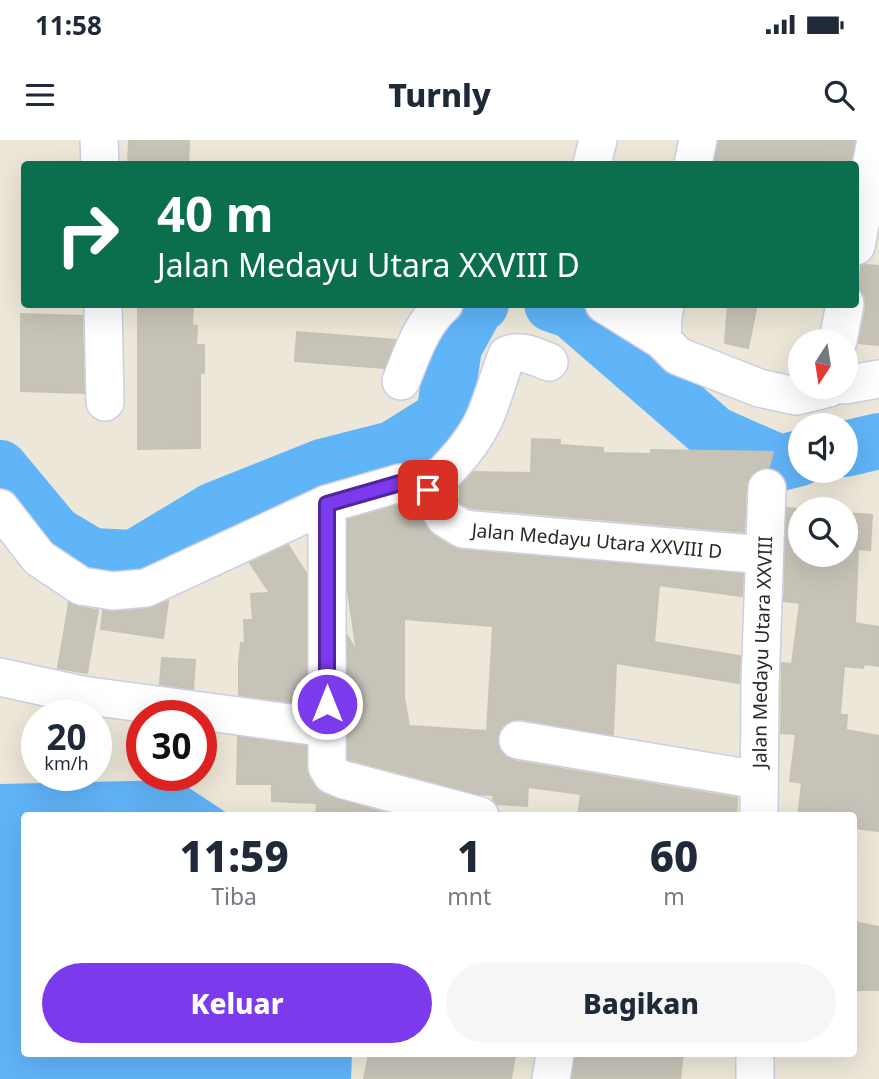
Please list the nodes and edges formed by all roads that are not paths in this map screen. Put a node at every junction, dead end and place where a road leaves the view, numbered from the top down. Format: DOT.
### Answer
graph roads {
  1 [pos="99,140"];
  2 [pos="598,140"];
  3 [pos="698,140"];
  4 [pos="876,140"];
  5 [pos="100,161"];
  6 [pos="593,161"];
  7 [pos="694,161"];
  8 [pos="859,230"];
  9 [pos="103,308"];
  10 [pos="441,308"];
  11 [pos="617,308"];
  12 [pos="844,308"];
  13 [pos="664,322"];
  14 [pos="840,329"];
  15 [pos="549,362"];
  16 [pos="879,379"];
  17 [pos="401,381"];
  18 [pos="858,383"];
  19 [pos="788,394"];
  20 [pos="105,402"];
  21 [pos="767,488"];
  22 [pos="428,490"];
  23 [pos="327,504"];
  24 [pos="0,508"];
  25 [pos="764,555"];
  26 [pos="0,677"];
  27 [pos="327,729"];
  28 [pos="518,740"];
  29 [pos="760,780"];
  30 [pos="465,812"];
  31 [pos="759,812"];
  32 [pos="555,1057"];
  33 [pos="755,1057"];
  34 [pos="551,1079"];
  35 [pos="755,1079"];
  1 -- 5 [label="street"];
  2 -- 6 [label="street"];
  3 -- 7 [label="street"];
  4 -- 8 [label="street"];
  9 -- 20 [label="street"];
  10 -- 17 [label="street"];
  11 -- 13 [label="street"];
  12 -- 14 [label="street"];
  13 -- 19 [label="street"];
  15 -- 22 [label="street"];
  16 -- 18 [label="street"];
  21 -- 25 [label="street, Jalan Medayu Utara XXVIII"];
  22 -- 23 [label="street"];
  22 -- 25 [label="street, Jalan Medayu Utara XXVIII D"];
  23 -- 24 [label="street"];
  23 -- 27 [label="street"];
  25 -- 29 [label="street, Jalan Medayu Utara XXVIII"];
  26 -- 27 [label="street"];
  27 -- 30 [label="street"];
  28 -- 29 [label="street"];
  29 -- 31 [label="street, Jalan Medayu Utara XXVIII"];
  32 -- 34 [label="street"];
  33 -- 35 [label="street"];
}
